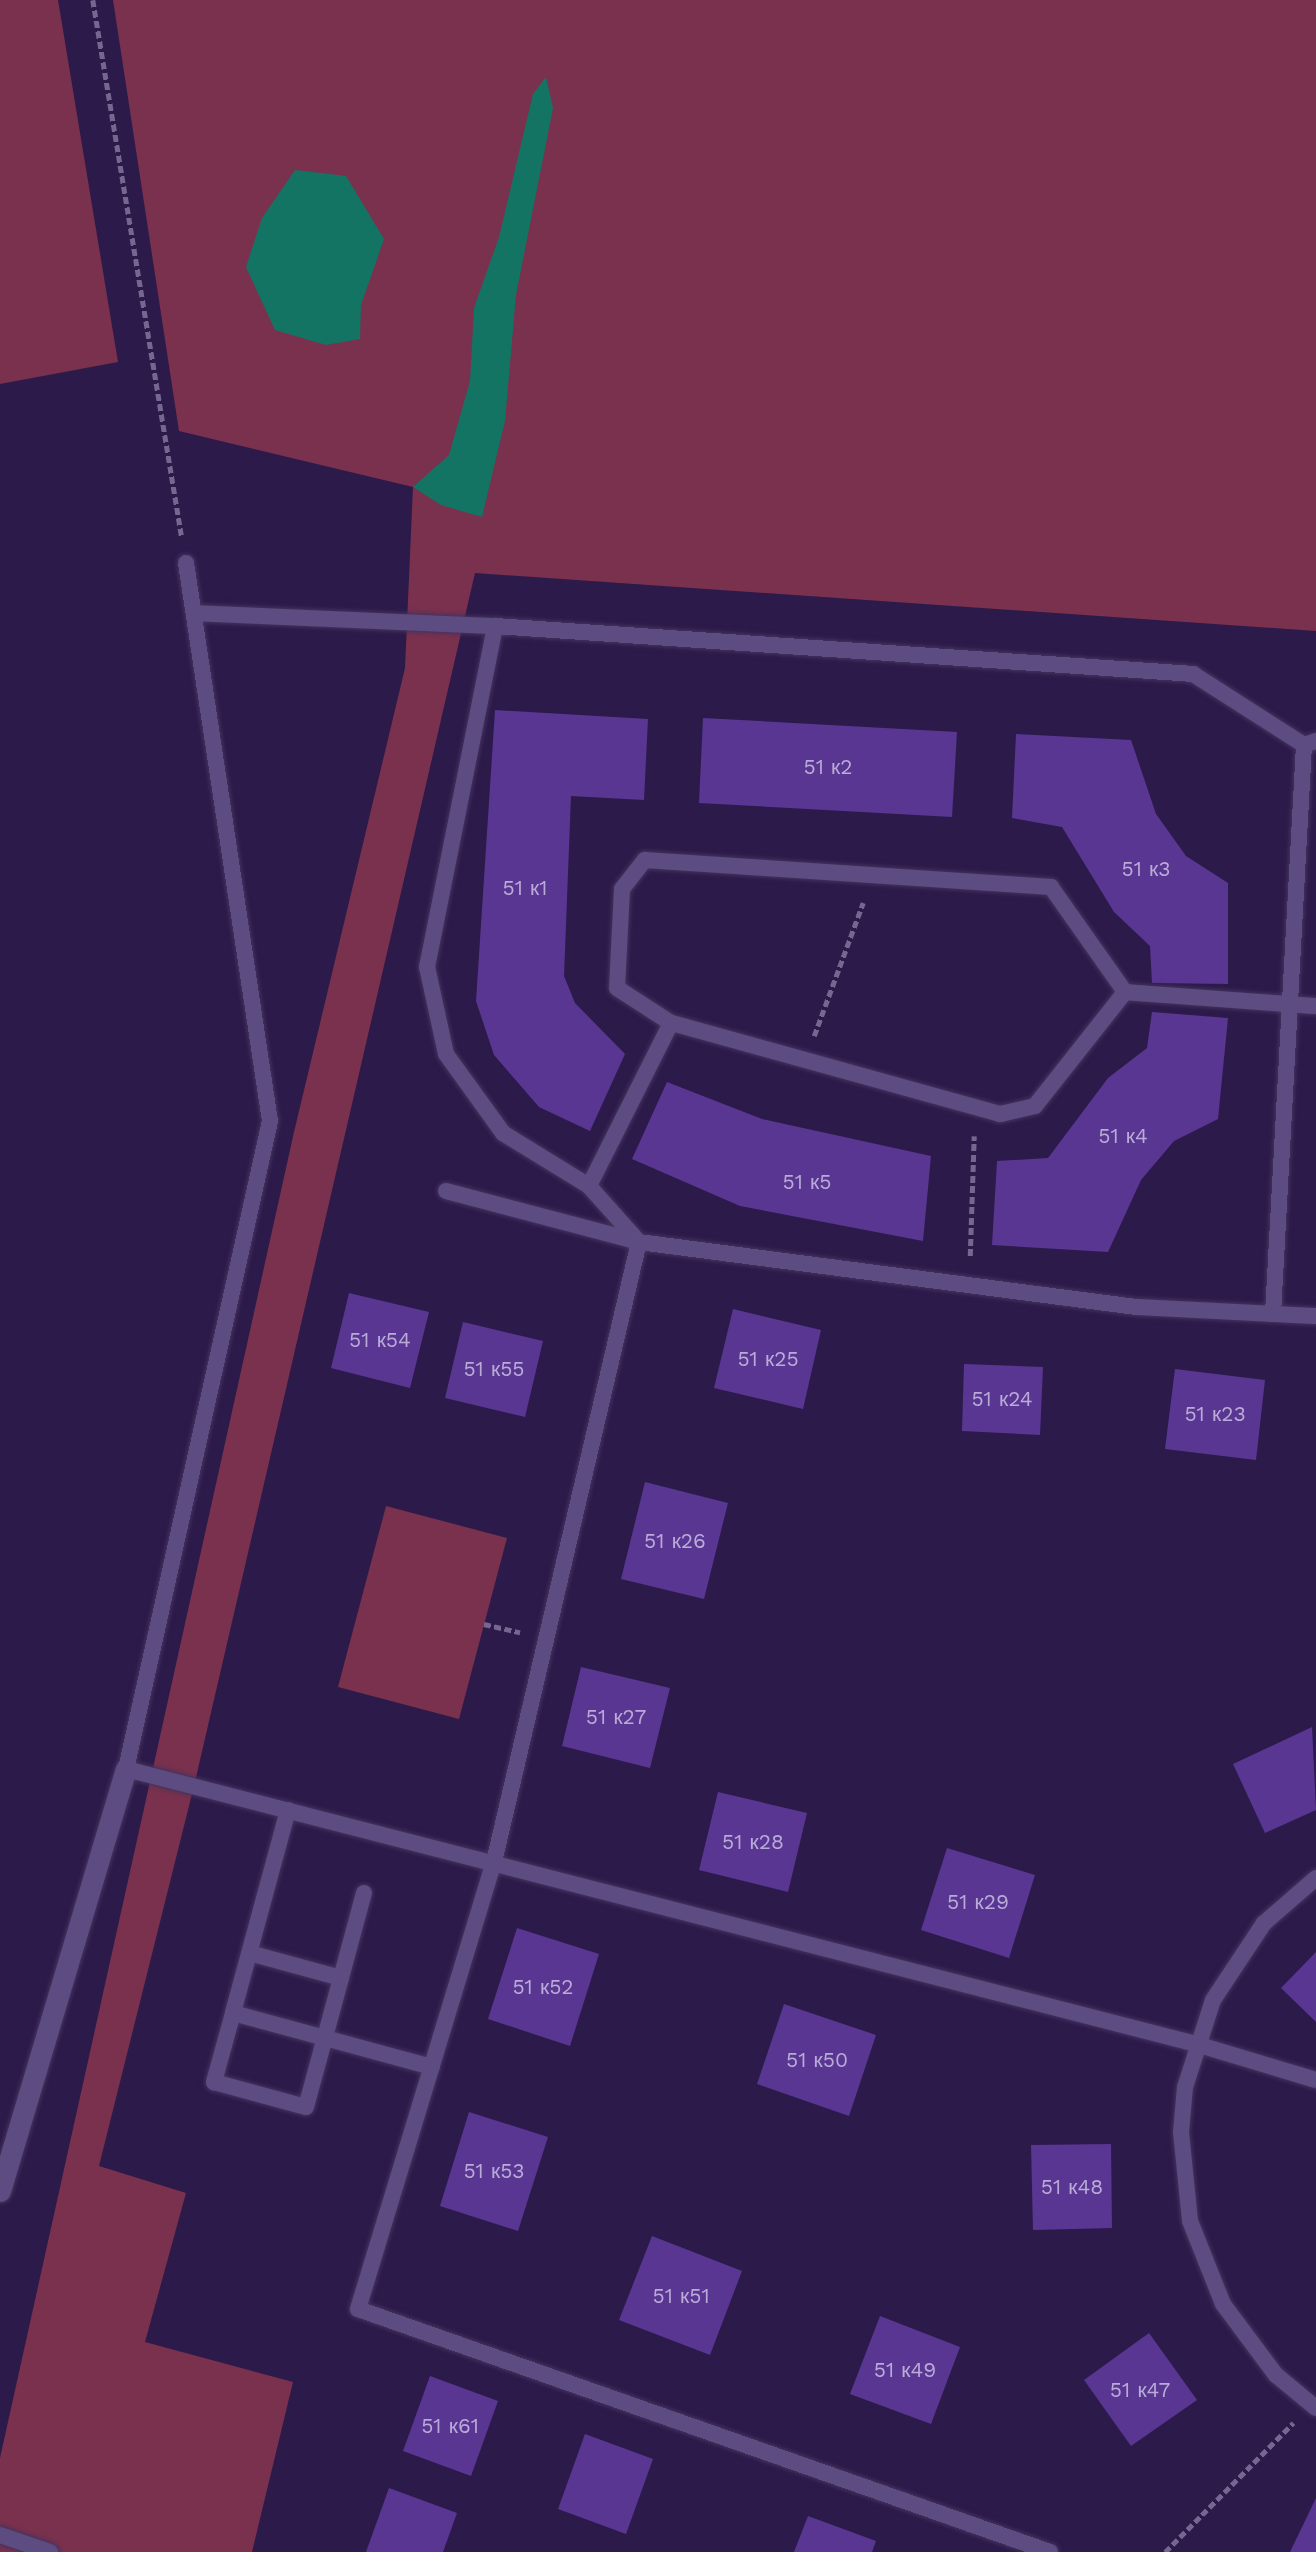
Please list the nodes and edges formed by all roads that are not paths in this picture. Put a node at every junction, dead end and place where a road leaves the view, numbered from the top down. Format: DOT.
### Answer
graph roads {
  1 [pos="186,563"];
  2 [pos="194,613"];
  3 [pos="495,626"];
  4 [pos="1310,743"];
  5 [pos="1125,992"];
  6 [pos="1290,1004"];
  7 [pos="1316,1006"];
  8 [pos="671,1023"];
  9 [pos="589,1186"];
  10 [pos="446,1191"];
  11 [pos="639,1242"];
  12 [pos="1273,1314"];
  13 [pos="1316,1316"];
  14 [pos="126,1769"];
  15 [pos="288,1810"];
  16 [pos="494,1862"];
  17 [pos="1316,1878"];
  18 [pos="364,1893"];
  19 [pos="249,1953"];
  20 [pos="341,1978"];
  21 [pos="233,2013"];
  22 [pos="324,2038"];
  23 [pos="1196,2044"];
  24 [pos="432,2067"];
  25 [pos="1316,2080"];
  26 [pos="0,2191"];
  27 [pos="1313,2406"];
  28 [pos="0,2535"];
  29 [pos="50,2552"];
  30 [pos="1050,2552"];
  1 -- 2 [label="lane"];
  2 -- 3 [label="lane"];
  2 -- 14 [label="lane"];
  3 -- 4 [label="lane"];
  3 -- 9 [label="lane"];
  4 -- 6 [label="lane"];
  5 -- 6 [label="lane"];
  5 -- 8 [label="lane"];
  5 -- 8 [label="lane"];
  6 -- 7 [label="lane"];
  6 -- 12 [label="lane"];
  8 -- 9 [label="lane"];
  9 -- 11 [label="lane"];
  10 -- 11 [label="lane"];
  11 -- 12 [label="lane"];
  11 -- 16 [label="lane"];
  12 -- 13 [label="lane"];
  14 -- 15 [label="lane"];
  14 -- 26 [label="street"];
  15 -- 16 [label="lane"];
  15 -- 19 [label="lane"];
  16 -- 23 [label="lane"];
  16 -- 24 [label="lane"];
  17 -- 23 [label="lane"];
  18 -- 20 [label="lane"];
  19 -- 20 [label="lane"];
  19 -- 21 [label="lane"];
  20 -- 22 [label="lane"];
  21 -- 22 [label="lane"];
  21 -- 22 [label="lane"];
  22 -- 24 [label="lane"];
  23 -- 25 [label="lane"];
  23 -- 27 [label="lane"];
  24 -- 30 [label="lane"];
  28 -- 29 [label="lane"];
}
